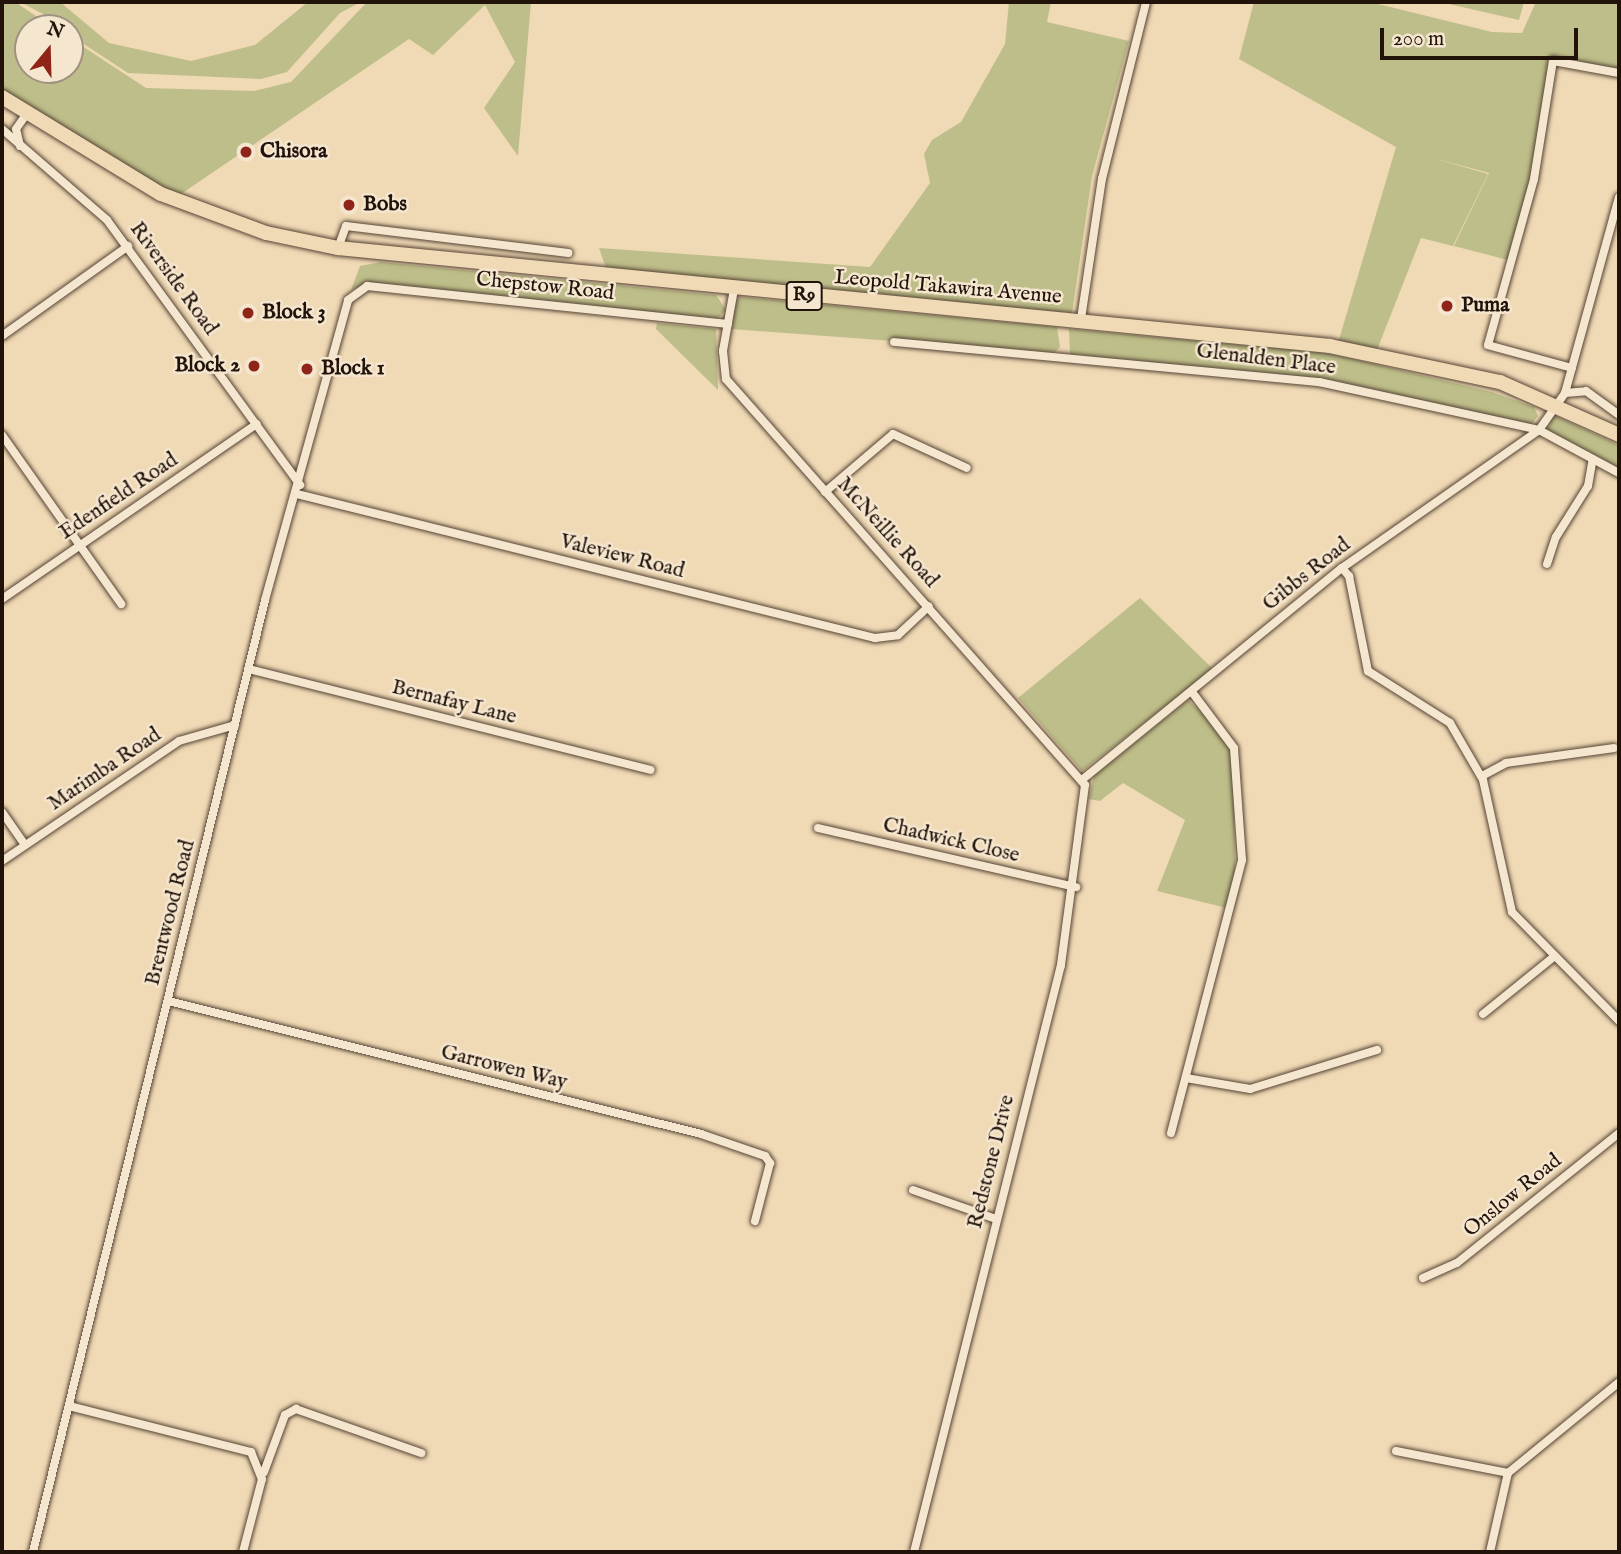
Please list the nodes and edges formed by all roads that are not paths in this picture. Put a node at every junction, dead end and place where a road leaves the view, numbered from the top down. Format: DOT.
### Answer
graph roads {
  1 [pos="1146,2"];
  2 [pos="1619,73"];
  3 [pos="4,103"];
  4 [pos="27,113"];
  5 [pos="2,129"];
  6 [pos="21,149"];
  7 [pos="1619,197"];
  8 [pos="128,246"];
  9 [pos="338,248"];
  10 [pos="568,253"];
  11 [pos="358,289"];
  12 [pos="734,289"];
  13 [pos="1081,319"];
  14 [pos="728,324"];
  15 [pos="2,336"];
  16 [pos="894,341"];
  17 [pos="1572,368"];
  18 [pos="1564,393"];
  19 [pos="1552,403"];
  20 [pos="1619,415"];
  21 [pos="257,424"];
  22 [pos="1539,430"];
  23 [pos="2,435"];
  24 [pos="1619,435"];
  25 [pos="1593,459"];
  26 [pos="967,468"];
  27 [pos="1619,473"];
  28 [pos="300,485"];
  29 [pos="825,492"];
  30 [pos="297,494"];
  31 [pos="79,545"];
  32 [pos="1547,564"];
  33 [pos="1342,568"];
  34 [pos="2,599"];
  35 [pos="121,604"];
  36 [pos="929,606"];
  37 [pos="249,669"];
  38 [pos="1192,692"];
  39 [pos="236,726"];
  40 [pos="1614,748"];
  41 [pos="650,770"];
  42 [pos="1482,776"];
  43 [pos="1083,779"];
  44 [pos="2,812"];
  45 [pos="818,828"];
  46 [pos="25,845"];
  47 [pos="2,861"];
  48 [pos="1076,887"];
  49 [pos="1555,956"];
  50 [pos="168,1001"];
  51 [pos="1483,1014"];
  52 [pos="1619,1021"];
  53 [pos="1377,1050"];
  54 [pos="1186,1078"];
  55 [pos="1171,1133"];
  56 [pos="1619,1133"];
  57 [pos="913,1190"];
  58 [pos="996,1219"];
  59 [pos="755,1221"];
  60 [pos="1423,1278"];
  61 [pos="1619,1382"];
  62 [pos="69,1406"];
  63 [pos="1396,1451"];
  64 [pos="421,1454"];
  65 [pos="1508,1473"];
  66 [pos="262,1479"];
  67 [pos="33,1552"];
  68 [pos="243,1552"];
  69 [pos="914,1552"];
  70 [pos="1490,1552"];
  1 -- 13 [label="street"];
  2 -- 17 [label="street"];
  3 -- 4 [label="highway, Leopold Takawira Avenue / R9"];
  4 -- 6 [label="street"];
  4 -- 9 [label="highway, Leopold Takawira Avenue / R9"];
  5 -- 6 [label="street, Riverside Road"];
  6 -- 8 [label="street, Riverside Road"];
  7 -- 17 [label="street"];
  8 -- 15 [label="street"];
  8 -- 21 [label="street, Riverside Road"];
  9 -- 10 [label="street"];
  9 -- 12 [label="highway, Leopold Takawira Avenue / R9"];
  11 -- 14 [label="street, Chepstow Road"];
  11 -- 28 [label="street, Brentwood Road"];
  12 -- 13 [label="highway, Leopold Takawira Avenue / R9"];
  12 -- 14 [label="street, McNeillie Road"];
  13 -- 19 [label="highway, Leopold Takawira Avenue / R9"];
  14 -- 29 [label="street, McNeillie Road"];
  16 -- 22 [label="street, Glenalden Place"];
  17 -- 18 [label="street"];
  18 -- 19 [label="street"];
  18 -- 20 [label="street"];
  19 -- 22 [label="street, Gibbs Road"];
  19 -- 24 [label="highway, Leopold Takawira Avenue / R9"];
  21 -- 28 [label="street, Riverside Road"];
  21 -- 31 [label="street, Edenfield Road"];
  22 -- 25 [label="street, Glenalden Place"];
  22 -- 33 [label="street, Gibbs Road"];
  23 -- 31 [label="street"];
  25 -- 27 [label="street, Glenalden Place"];
  25 -- 32 [label="street"];
  26 -- 29 [label="street"];
  28 -- 30 [label="street, Brentwood Road"];
  29 -- 36 [label="street, McNeillie Road"];
  30 -- 36 [label="street, Valeview Road"];
  30 -- 37 [label="street, Brentwood Road"];
  31 -- 34 [label="street, Edenfield Road"];
  31 -- 35 [label="street"];
  33 -- 38 [label="street, Gibbs Road"];
  33 -- 42 [label="street"];
  36 -- 43 [label="street, McNeillie Road"];
  37 -- 39 [label="street, Brentwood Road"];
  37 -- 41 [label="street, Bernafay Lane"];
  38 -- 43 [label="street, Gibbs Road"];
  38 -- 54 [label="street"];
  39 -- 46 [label="street, Marimba Road"];
  39 -- 50 [label="street, Brentwood Road"];
  40 -- 42 [label="street"];
  42 -- 49 [label="street"];
  43 -- 48 [label="street, Redstone Drive"];
  44 -- 46 [label="street"];
  45 -- 48 [label="street, Chadwick Close"];
  46 -- 47 [label="street, Marimba Road"];
  48 -- 58 [label="street, Redstone Drive"];
  49 -- 51 [label="street"];
  49 -- 52 [label="street"];
  50 -- 59 [label="street, Garrowen Way"];
  50 -- 62 [label="street, Brentwood Road"];
  53 -- 54 [label="street"];
  54 -- 55 [label="street"];
  56 -- 60 [label="street, Onslow Road"];
  57 -- 58 [label="street"];
  58 -- 69 [label="street, Redstone Drive"];
  61 -- 65 [label="street"];
  62 -- 66 [label="street"];
  62 -- 67 [label="street, Brentwood Road"];
  63 -- 65 [label="street"];
  64 -- 66 [label="street"];
  65 -- 70 [label="street"];
  66 -- 68 [label="street"];
}
